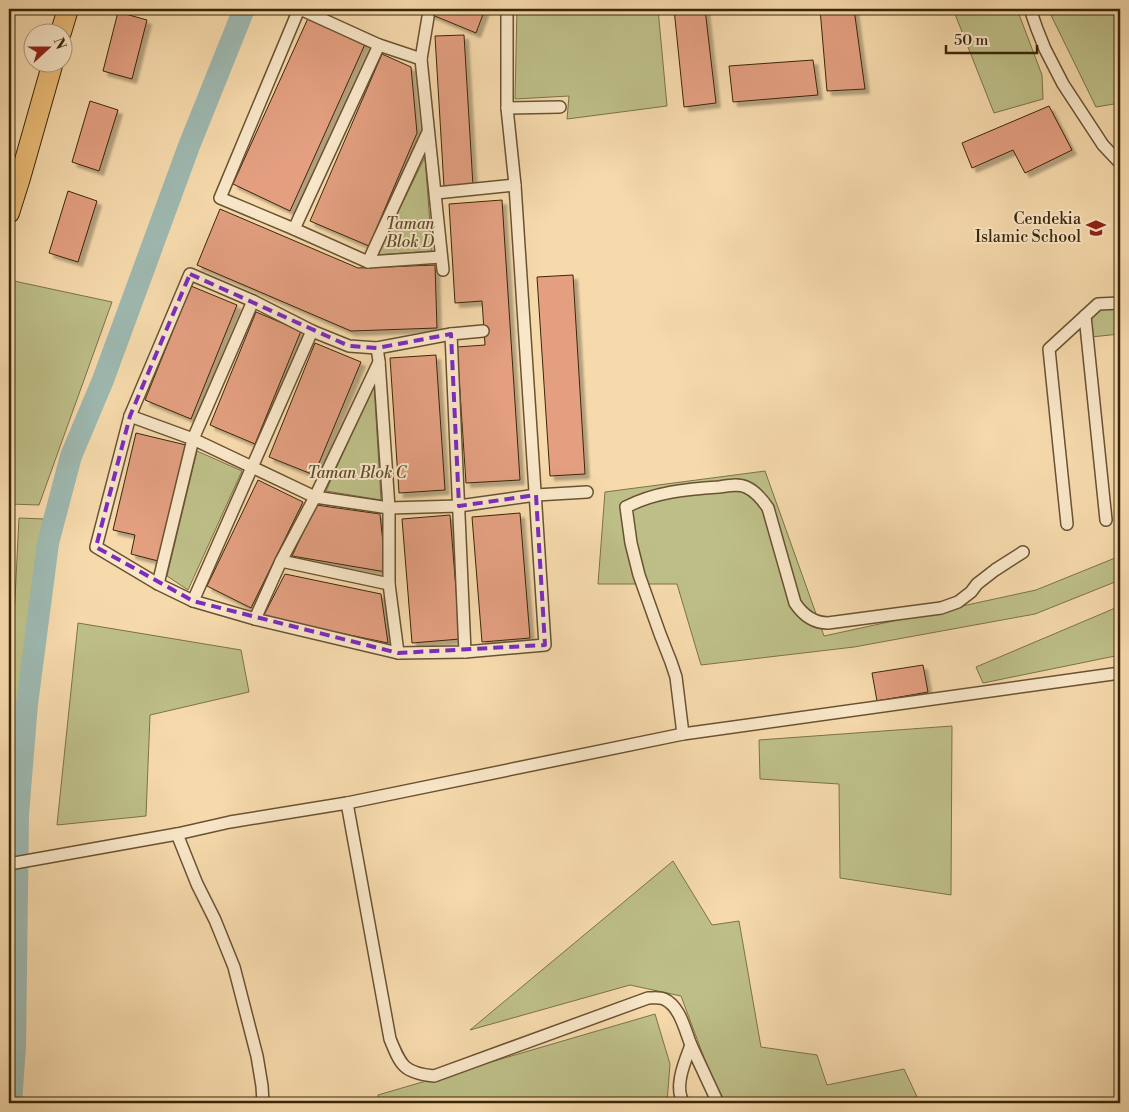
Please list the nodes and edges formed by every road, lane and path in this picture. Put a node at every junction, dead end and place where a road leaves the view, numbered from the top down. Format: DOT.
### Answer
graph roads {
  1 [pos="68,9"];
  2 [pos="300,9"];
  3 [pos="506,9"];
  4 [pos="1030,9"];
  5 [pos="428,17"];
  6 [pos="64,22"];
  7 [pos="379,45"];
  8 [pos="421,59"];
  9 [pos="50,72"];
  10 [pos="560,107"];
  11 [pos="507,108"];
  12 [pos="429,131"];
  13 [pos="1120,163"];
  14 [pos="515,185"];
  15 [pos="436,193"];
  16 [pos="9,213"];
  17 [pos="294,229"];
  18 [pos="441,257"];
  19 [pos="368,262"];
  20 [pos="443,270"];
  21 [pos="253,301"];
  22 [pos="1120,303"];
  23 [pos="1086,316"];
  24 [pos="482,330"];
  25 [pos="312,331"];
  26 [pos="451,334"];
  27 [pos="377,348"];
  28 [pos="379,361"];
  29 [pos="130,416"];
  30 [pos="193,438"];
  31 [pos="253,467"];
  32 [pos="586,492"];
  33 [pos="536,495"];
  34 [pos="314,496"];
  35 [pos="459,506"];
  36 [pos="389,508"];
  37 [pos="1106,520"];
  38 [pos="1067,524"];
  39 [pos="1023,552"];
  40 [pos="281,561"];
  41 [pos="158,584"];
  42 [pos="389,584"];
  43 [pos="193,601"];
  44 [pos="255,619"];
  45 [pos="465,652"];
  46 [pos="398,653"];
  47 [pos="1120,673"];
  48 [pos="684,734"];
  49 [pos="347,803"];
  50 [pos="177,834"];
  51 [pos="9,864"];
  52 [pos="691,1045"];
  53 [pos="263,1103"];
  54 [pos="684,1103"];
  55 [pos="718,1103"];
  1 -- 6 [label="highway"];
  2 -- 7 [label="street"];
  2 -- 17 [label="street"];
  3 -- 11 [label="street"];
  4 -- 13 [label="street"];
  5 -- 8 [label="street"];
  7 -- 8 [label="street"];
  7 -- 17 [label="street"];
  8 -- 12 [label="street"];
  9 -- 16 [label="highway"];
  10 -- 11 [label="street"];
  11 -- 14 [label="street"];
  12 -- 15 [label="street"];
  12 -- 19 [label="street"];
  14 -- 15 [label="street"];
  14 -- 33 [label="street"];
  15 -- 18 [label="street"];
  17 -- 19 [label="street"];
  18 -- 19 [label="street"];
  18 -- 20 [label="street"];
  21 -- 25 [label="street"];
  21 -- 29 [label="street"];
  21 -- 30 [label="street"];
  22 -- 23 [label="street"];
  23 -- 37 [label="street"];
  23 -- 38 [label="street"];
  24 -- 26 [label="street"];
  25 -- 27 [label="street"];
  25 -- 31 [label="street"];
  26 -- 27 [label="street"];
  26 -- 35 [label="street"];
  27 -- 28 [label="street"];
  28 -- 34 [label="street"];
  28 -- 36 [label="street"];
  29 -- 30 [label="street"];
  29 -- 41 [label="street"];
  30 -- 31 [label="street"];
  30 -- 41 [label="street"];
  31 -- 34 [label="street"];
  31 -- 43 [label="street"];
  32 -- 33 [label="street"];
  33 -- 35 [label="street"];
  33 -- 45 [label="street"];
  34 -- 36 [label="street"];
  34 -- 40 [label="street"];
  35 -- 36 [label="street"];
  35 -- 45 [label="street"];
  36 -- 42 [label="street"];
  39 -- 48 [label="street"];
  40 -- 42 [label="street"];
  40 -- 44 [label="street"];
  41 -- 43 [label="street"];
  42 -- 46 [label="street"];
  43 -- 44 [label="street"];
  44 -- 46 [label="street"];
  45 -- 46 [label="street"];
  47 -- 48 [label="street"];
  48 -- 49 [label="street"];
  49 -- 50 [label="street"];
  49 -- 52 [label="street"];
  50 -- 51 [label="street"];
  50 -- 53 [label="street"];
  52 -- 54 [label="street"];
  52 -- 55 [label="street"];
}
